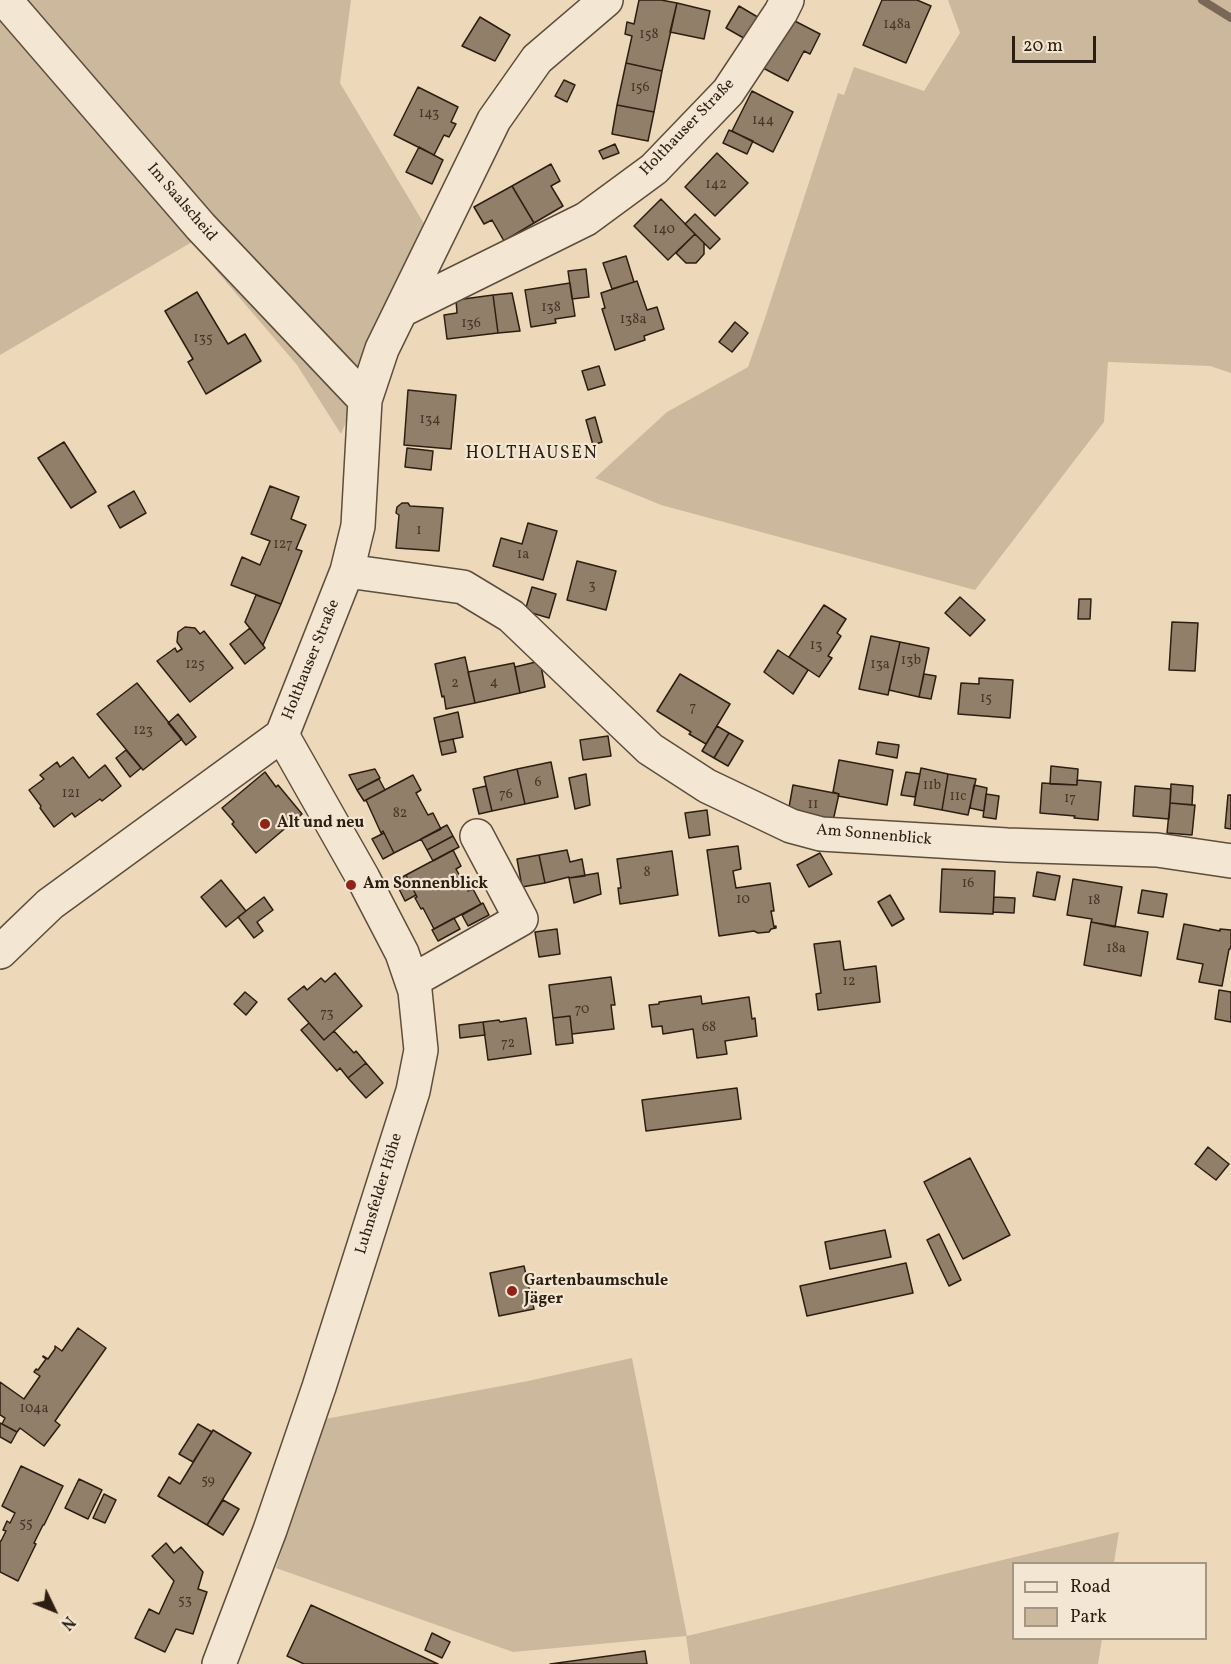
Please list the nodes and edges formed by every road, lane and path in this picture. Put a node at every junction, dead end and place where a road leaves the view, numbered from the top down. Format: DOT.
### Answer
graph roads {
  1 [pos="5,0"];
  2 [pos="606,0"];
  3 [pos="787,0"];
  4 [pos="402,310"];
  5 [pos="365,400"];
  6 [pos="347,572"];
  7 [pos="282,735"];
  8 [pos="477,836"];
  9 [pos="1231,861"];
  10 [pos="0,951"];
  11 [pos="412,981"];
  12 [pos="219,1664"];
  1 -- 5 [label="street, Im Saalscheid"];
  2 -- 4 [label="street, Holthauser Straße"];
  3 -- 4 [label="street, Holthauser Straße"];
  4 -- 5 [label="street, Holthauser Straße"];
  5 -- 6 [label="street, Holthauser Straße"];
  6 -- 7 [label="street, Holthauser Straße"];
  6 -- 9 [label="street, Am Sonnenblick"];
  7 -- 10 [label="street, Holthauser Straße"];
  7 -- 11 [label="street, Luhnsfelder Höhe"];
  8 -- 11 [label="street"];
  11 -- 12 [label="street, Luhnsfelder Höhe"];
}
